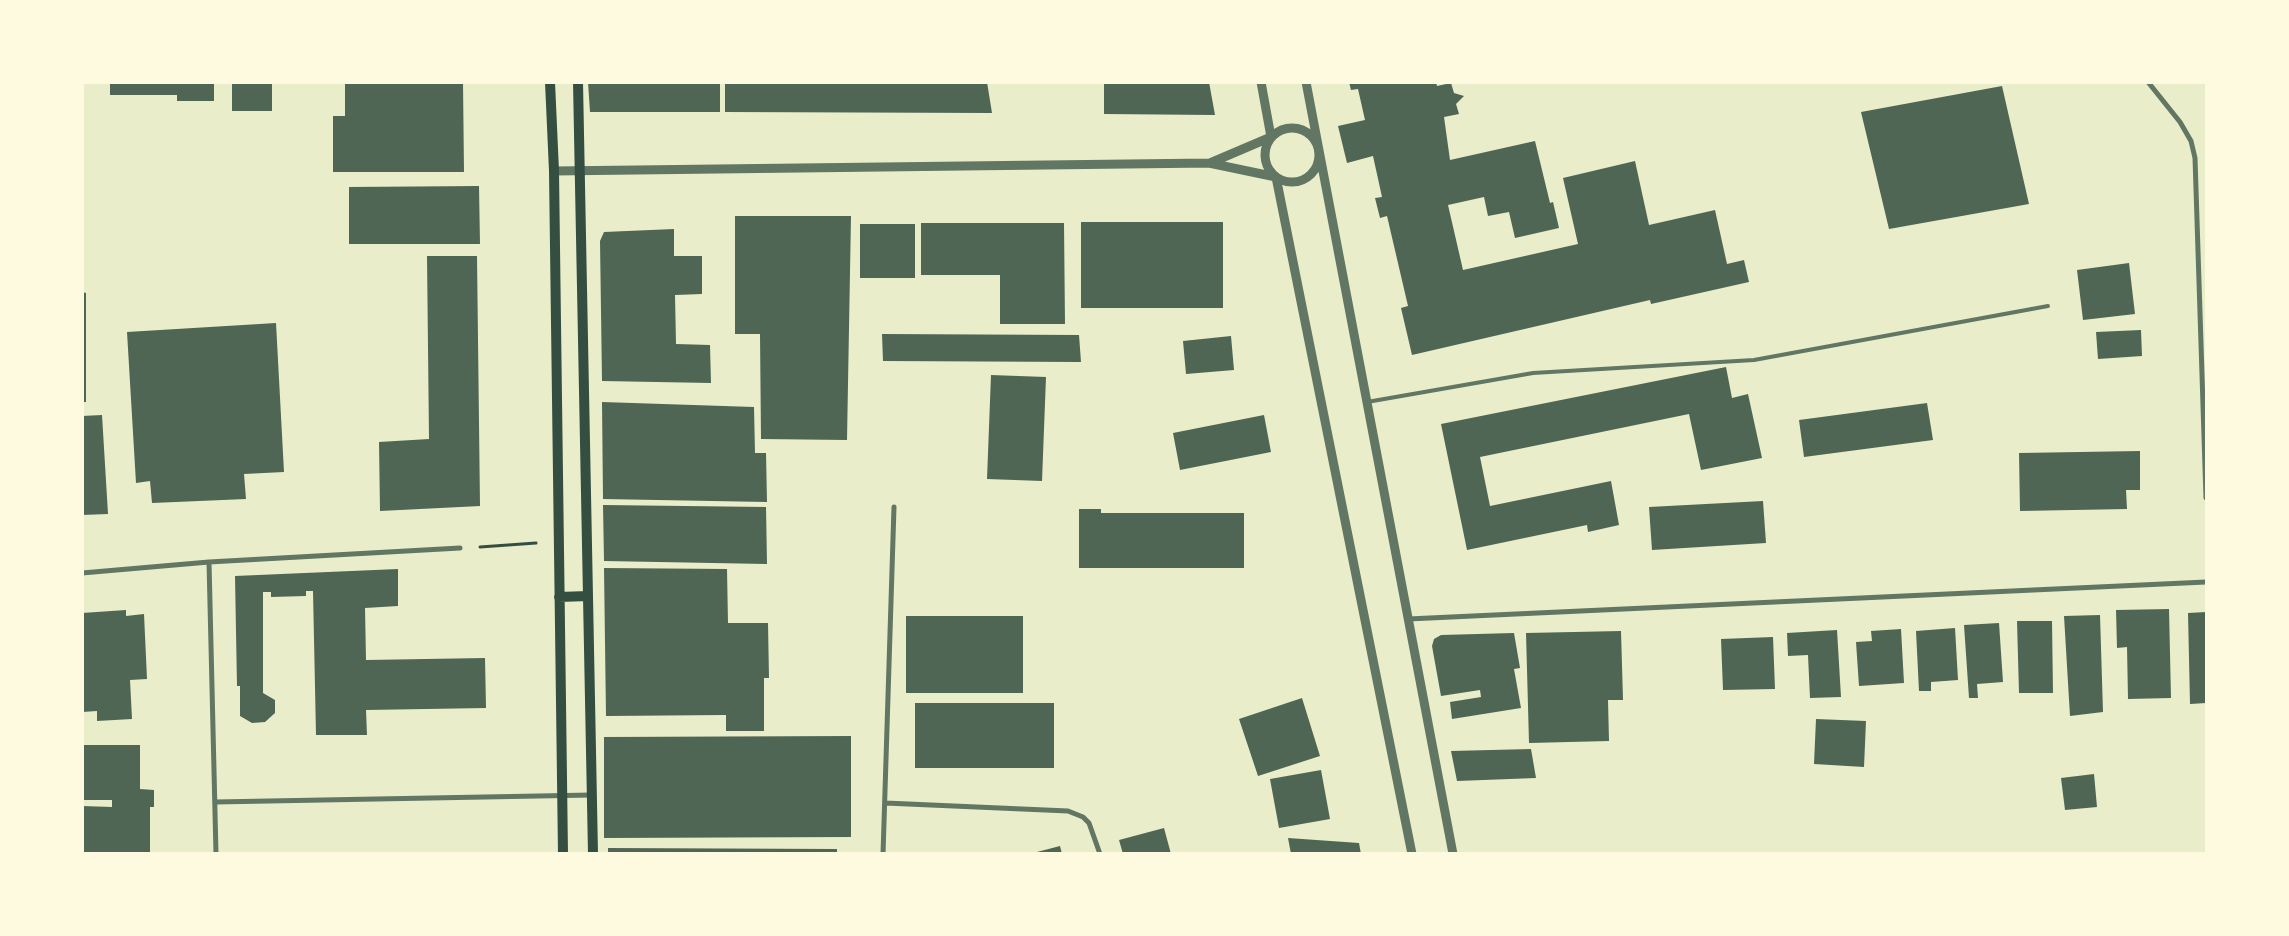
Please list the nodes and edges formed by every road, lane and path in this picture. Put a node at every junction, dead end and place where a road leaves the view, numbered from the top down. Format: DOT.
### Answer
graph roads {
  1 [pos="550,82"];
  2 [pos="578,82"];
  3 [pos="1261,82"];
  4 [pos="1306,82"];
  5 [pos="2148,82"];
  6 [pos="1271,137"];
  7 [pos="1318,149"];
  8 [pos="1209,163"];
  9 [pos="554,171"];
  10 [pos="581,171"];
  11 [pos="1276,177"];
  12 [pos="2048,306"];
  13 [pos="1366,402"];
  14 [pos="2206,498"];
  15 [pos="894,507"];
  16 [pos="559,542"];
  17 [pos="460,548"];
  18 [pos="209,562"];
  19 [pos="82,573"];
  20 [pos="2206,582"];
  21 [pos="559,596"];
  22 [pos="588,596"];
  23 [pos="1408,619"];
  24 [pos="592,795"];
  25 [pos="562,796"];
  26 [pos="215,802"];
  27 [pos="885,803"];
  28 [pos="216,854"];
  29 [pos="563,854"];
  30 [pos="593,854"];
  31 [pos="883,854"];
  32 [pos="1100,854"];
  33 [pos="1412,854"];
  34 [pos="1453,854"];
  1 -- 9 [label="main road"];
  2 -- 10 [label="main road"];
  3 -- 6 [label="street"];
  4 -- 7 [label="street"];
  5 -- 14 [label="street"];
  6 -- 7 [label="street"];
  6 -- 8 [label="street"];
  6 -- 11 [label="street"];
  7 -- 11 [label="street"];
  7 -- 13 [label="street"];
  8 -- 10 [label="street"];
  8 -- 11 [label="street"];
  9 -- 10 [label="street"];
  9 -- 16 [label="main road"];
  10 -- 22 [label="main road"];
  11 -- 33 [label="street"];
  12 -- 13 [label="lane"];
  13 -- 23 [label="street"];
  15 -- 27 [label="street"];
  16 -- 17 [label="path"];
  16 -- 21 [label="main road"];
  17 -- 18 [label="street"];
  18 -- 19 [label="street"];
  18 -- 26 [label="street"];
  20 -- 23 [label="street"];
  21 -- 22 [label="main road"];
  21 -- 25 [label="main road"];
  22 -- 24 [label="main road"];
  23 -- 34 [label="street"];
  24 -- 25 [label="street"];
  24 -- 30 [label="main road"];
  25 -- 26 [label="street"];
  25 -- 29 [label="main road"];
  26 -- 28 [label="street"];
  27 -- 31 [label="street"];
  27 -- 32 [label="street"];
}
